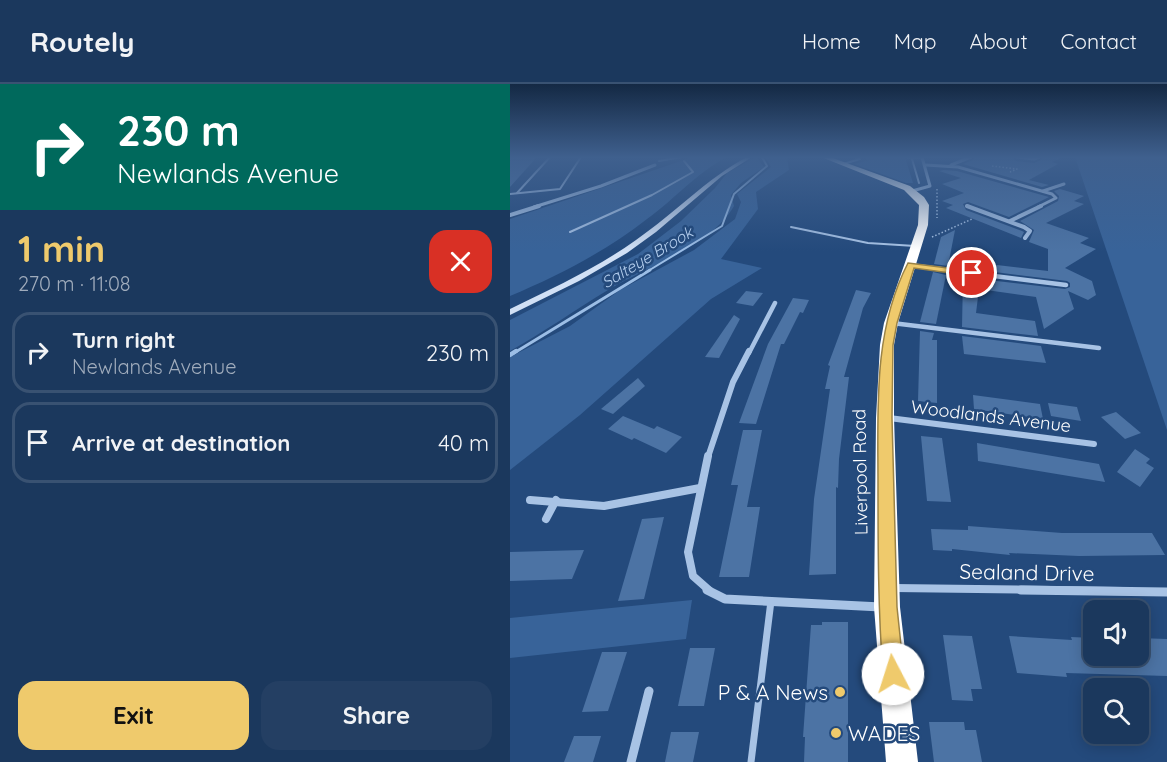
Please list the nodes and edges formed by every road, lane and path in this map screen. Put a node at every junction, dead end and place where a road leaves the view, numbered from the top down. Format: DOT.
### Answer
graph roads {
  1 [pos="521,189"];
  2 [pos="560,189"];
  3 [pos="593,189"];
  4 [pos="664,189"];
  5 [pos="692,189"];
  6 [pos="701,189"];
  7 [pos="916,189"];
  8 [pos="936,189"];
  9 [pos="1034,189"];
  10 [pos="1050,189"];
  11 [pos="1043,191"];
  12 [pos="517,193"];
  13 [pos="510,194"];
  14 [pos="967,206"];
  15 [pos="985,213"];
  16 [pos="510,214"];
  17 [pos="1010,222"];
  18 [pos="932,226"];
  19 [pos="791,227"];
  20 [pos="570,232"];
  21 [pos="1025,238"];
  22 [pos="923,242"];
  23 [pos="911,265"];
  24 [pos="1066,285"];
  25 [pos="510,303"];
  26 [pos="775,303"];
  27 [pos="510,312"];
  28 [pos="891,323"];
  29 [pos="1099,348"];
  30 [pos="885,418"];
  31 [pos="1094,444"];
  32 [pos="700,488"];
  33 [pos="530,500"];
  34 [pos="556,500"];
  35 [pos="546,519"];
  36 [pos="1167,592"];
  37 [pos="887,598"];
  38 [pos="771,601"];
  39 [pos="649,691"];
  40 [pos="631,762"];
  41 [pos="751,762"];
  42 [pos="902,762"];
  1 -- 12 [label="lane"];
  2 -- 12 [label="lane"];
  3 -- 16 [label="street"];
  4 -- 20 [label="lane"];
  5 -- 25 [label="street"];
  6 -- 27 [label="street"];
  7 -- 22 [label="highway, Liverpool Road"];
  8 -- 18 [label="path"];
  9 -- 11 [label="street"];
  10 -- 11 [label="street"];
  11 -- 17 [label="street"];
  12 -- 13 [label="lane"];
  14 -- 15 [label="street"];
  15 -- 17 [label="street"];
  15 -- 22 [label="path"];
  17 -- 21 [label="street"];
  19 -- 22 [label="lane"];
  22 -- 23 [label="highway, Liverpool Road"];
  23 -- 24 [label="street"];
  23 -- 28 [label="highway, Liverpool Road"];
  26 -- 32 [label="street, Sealand Drive"];
  28 -- 29 [label="street"];
  28 -- 30 [label="highway, Liverpool Road"];
  30 -- 31 [label="street, Woodlands Avenue"];
  30 -- 37 [label="highway, Liverpool Road"];
  32 -- 34 [label="street"];
  32 -- 38 [label="street, Sealand Drive"];
  33 -- 34 [label="street"];
  34 -- 35 [label="street"];
  36 -- 37 [label="street, Sealand Drive"];
  37 -- 38 [label="street, Sealand Drive"];
  37 -- 42 [label="highway, Liverpool Road"];
  38 -- 41 [label="lane"];
  39 -- 40 [label="street"];
}
